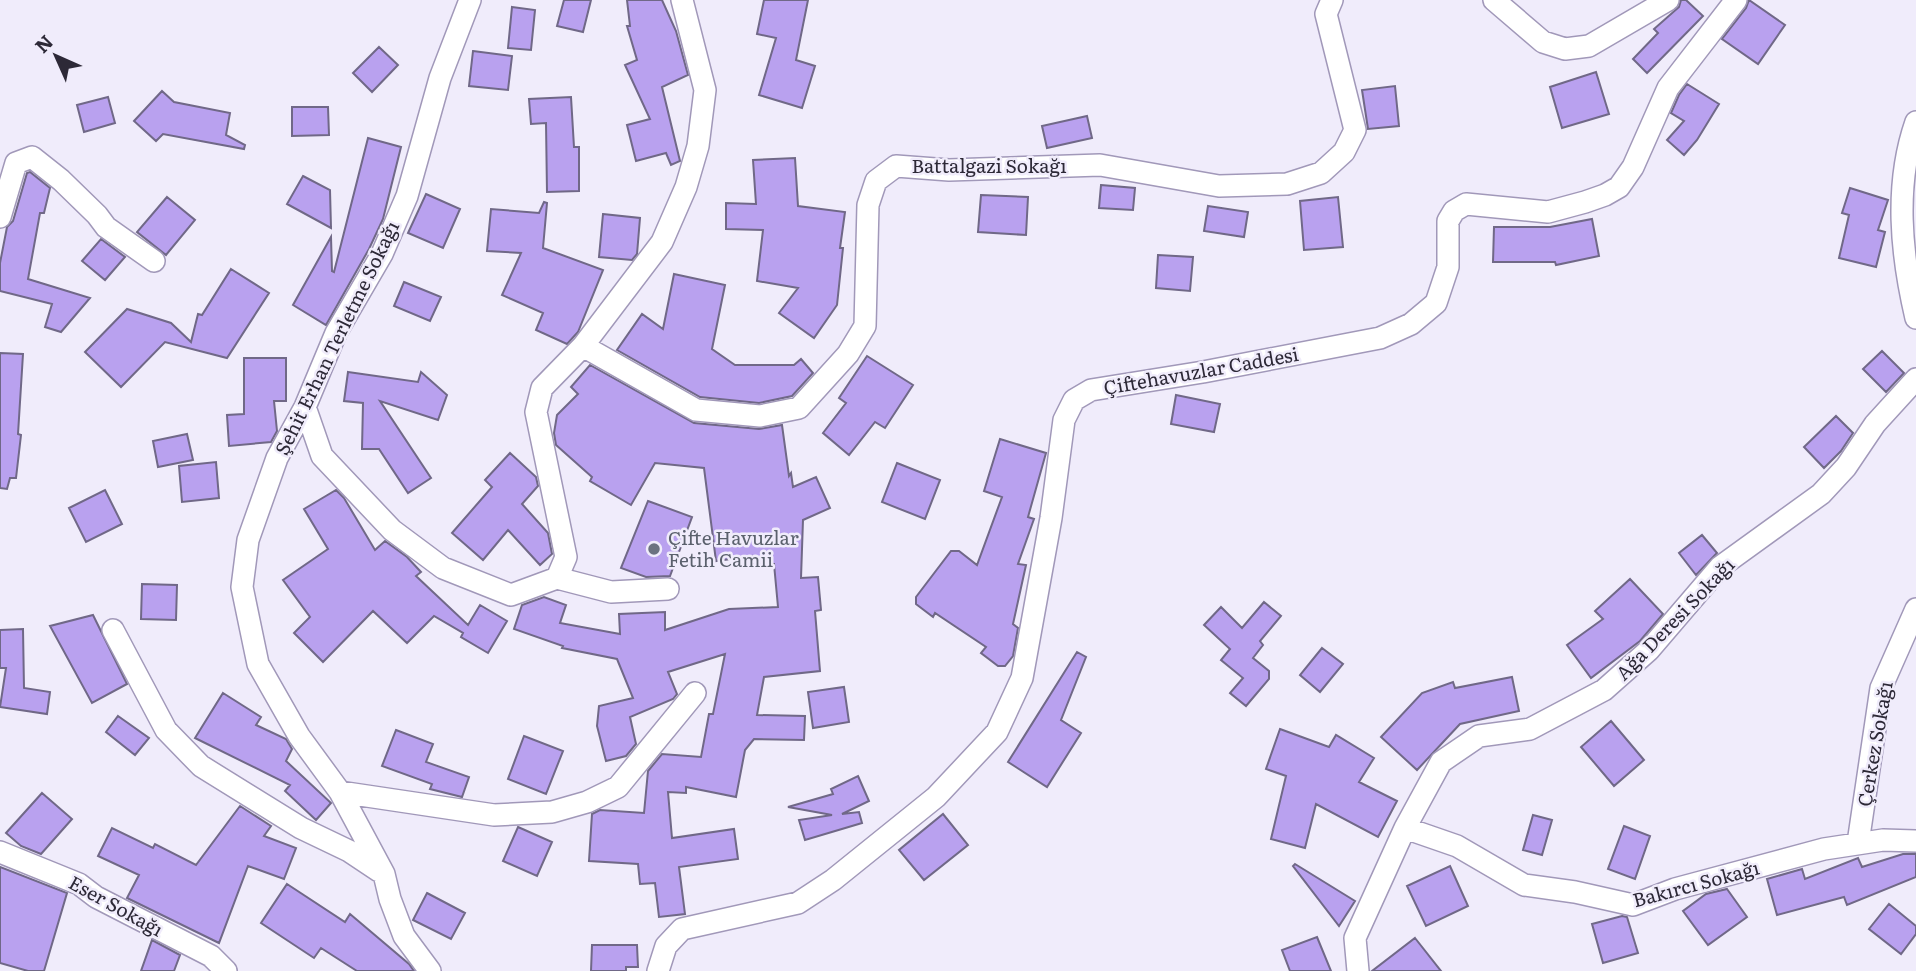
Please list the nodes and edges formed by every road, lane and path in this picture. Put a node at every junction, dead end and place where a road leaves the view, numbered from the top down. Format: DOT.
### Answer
graph roads {
  1 [pos="470,0"];
  2 [pos="682,0"];
  3 [pos="1332,0"];
  4 [pos="1494,0"];
  5 [pos="1668,0"];
  6 [pos="1736,0"];
  7 [pos="1916,122"];
  8 [pos="0,217"];
  9 [pos="154,261"];
  10 [pos="1916,318"];
  11 [pos="583,346"];
  12 [pos="1916,379"];
  13 [pos="305,407"];
  14 [pos="557,578"];
  15 [pos="668,589"];
  16 [pos="1916,609"];
  17 [pos="113,631"];
  18 [pos="695,694"];
  19 [pos="340,792"];
  20 [pos="1405,828"];
  21 [pos="1916,841"];
  22 [pos="1858,843"];
  23 [pos="0,852"];
  24 [pos="384,874"];
  25 [pos="226,971"];
  26 [pos="430,971"];
  27 [pos="658,971"];
  28 [pos="1358,971"];
  1 -- 13 [label="street, Şehit Erhan Terletme Sokağı"];
  2 -- 11 [label="street"];
  3 -- 11 [label="street, Battalgazi Sokağı"];
  4 -- 5 [label="street"];
  6 -- 27 [label="street, Çiftehavuzlar Caddesi"];
  7 -- 10 [label="street"];
  8 -- 9 [label="street"];
  11 -- 14 [label="street"];
  12 -- 20 [label="street, Ağa Deresi Sokağı"];
  13 -- 14 [label="street"];
  13 -- 19 [label="street, Şehit Erhan Terletme Sokağı"];
  14 -- 15 [label="street"];
  16 -- 22 [label="street, Çerkez Sokağı"];
  17 -- 24 [label="street"];
  18 -- 19 [label="street"];
  19 -- 24 [label="street, Şehit Erhan Terletme Sokağı"];
  20 -- 22 [label="street, Bakırcı Sokağı"];
  20 -- 28 [label="street, Ağa Deresi Sokağı"];
  21 -- 22 [label="street, Bakırcı Sokağı"];
  23 -- 25 [label="street, Eser Sokağı"];
  24 -- 26 [label="street, Şehit Erhan Terletme Sokağı"];
}
